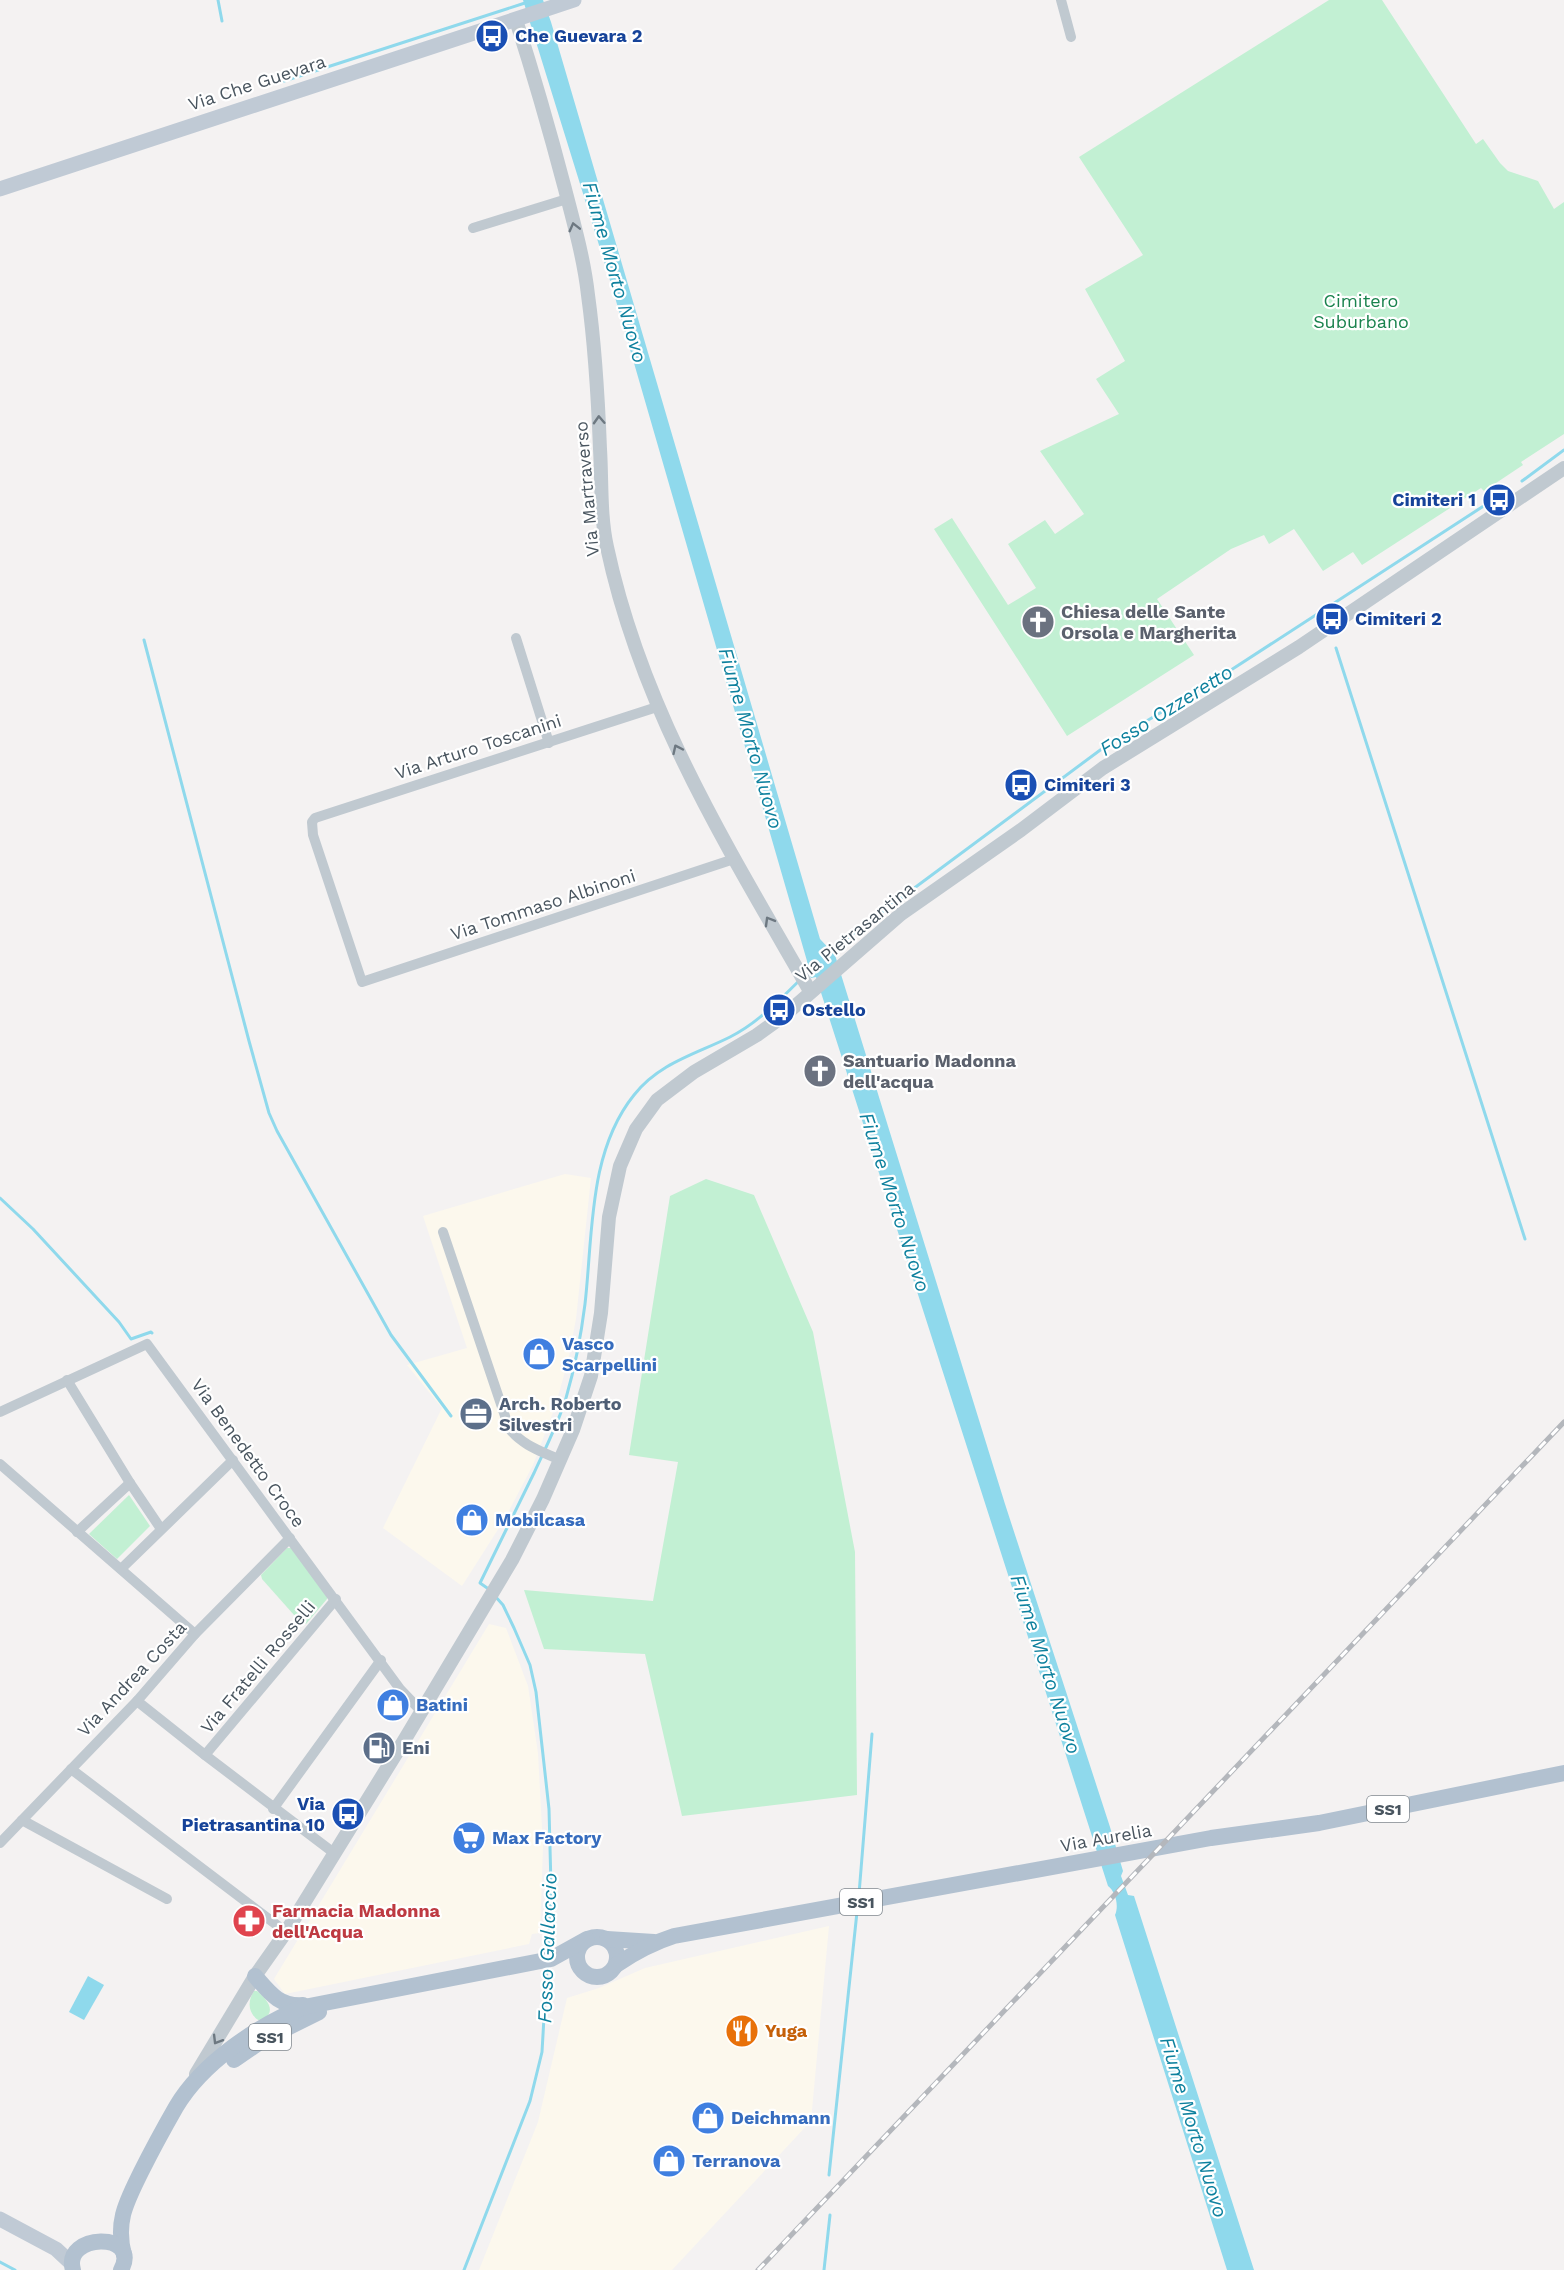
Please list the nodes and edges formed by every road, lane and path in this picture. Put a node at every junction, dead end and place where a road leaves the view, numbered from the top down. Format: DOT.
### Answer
graph roads {
  1 [pos="574,0"];
  2 [pos="1061,0"];
  3 [pos="522,19"];
  4 [pos="1071,38"];
  5 [pos="0,189"];
  6 [pos="567,199"];
  7 [pos="473,228"];
  8 [pos="1564,468"];
  9 [pos="516,638"];
  10 [pos="657,706"];
  11 [pos="549,742"];
  12 [pos="734,859"];
  13 [pos="362,982"];
  14 [pos="810,988"];
  15 [pos="443,1232"];
  16 [pos="67,1380"];
  17 [pos="0,1412"];
  18 [pos="233,1460"];
  19 [pos="560,1460"];
  20 [pos="0,1464"];
  21 [pos="130,1484"];
  22 [pos="161,1529"];
  23 [pos="77,1532"];
  24 [pos="290,1538"];
  25 [pos="121,1569"];
  26 [pos="336,1599"];
  27 [pos="195,1634"];
  28 [pos="381,1660"];
  29 [pos="137,1701"];
  30 [pos="421,1711"];
  31 [pos="205,1755"];
  32 [pos="70,1769"];
  33 [pos="1564,1773"];
  34 [pos="273,1809"];
  35 [pos="22,1820"];
  36 [pos="0,1843"];
  37 [pos="334,1853"];
  38 [pos="167,1899"];
  39 [pos="286,1932"];
  40 [pos="587,1939"];
  41 [pos="608,1939"];
  42 [pos="655,1942"];
  43 [pos="551,1959"];
  44 [pos="616,1965"];
  45 [pos="582,1970"];
  46 [pos="255,1976"];
  47 [pos="359,1996"];
  48 [pos="316,2004"];
  49 [pos="180,2102"];
  50 [pos="154,2148"];
  51 [pos="125,2204"];
  52 [pos="0,2219"];
  53 [pos="99,2241"];
  54 [pos="123,2262"];
  55 [pos="73,2264"];
  1 -- 3 [label="main road, Via Che Guevara"];
  2 -- 4 [label="street"];
  3 -- 5 [label="main road, Via Che Guevara"];
  3 -- 6 [label="street, Via Martraverso"];
  6 -- 7 [label="street"];
  10 -- 6 [label="street, Via Martraverso, one-way"];
  8 -- 14 [label="street, Via Pietrasantina"];
  9 -- 11 [label="street"];
  10 -- 11 [label="street, Via Arturo Toscanini"];
  12 -- 10 [label="street, Via Martraverso, one-way"];
  11 -- 13 [label="street, Via Arturo Toscanini"];
  12 -- 13 [label="street, Via Tommaso Albinoni"];
  14 -- 12 [label="street, Via Martraverso, one-way"];
  14 -- 19 [label="street, Via Pietrasantina"];
  15 -- 19 [label="street"];
  16 -- 17 [label="street, Via Benedetto Croce"];
  16 -- 18 [label="street, Via Benedetto Croce"];
  16 -- 21 [label="street"];
  18 -- 22 [label="street"];
  18 -- 24 [label="street, Via Benedetto Croce"];
  19 -- 30 [label="street, Via Pietrasantina"];
  20 -- 23 [label="street"];
  21 -- 22 [label="street"];
  21 -- 23 [label="street"];
  22 -- 25 [label="street"];
  23 -- 25 [label="street"];
  24 -- 26 [label="street, Via Benedetto Croce"];
  24 -- 27 [label="street, Via Andrea Costa"];
  25 -- 27 [label="street"];
  26 -- 28 [label="street, Via Benedetto Croce"];
  26 -- 31 [label="street, Via Fratelli Rosselli"];
  27 -- 29 [label="street, Via Andrea Costa"];
  28 -- 30 [label="street, Via Benedetto Croce"];
  28 -- 34 [label="street"];
  29 -- 31 [label="street"];
  29 -- 32 [label="street, Via Andrea Costa"];
  30 -- 37 [label="street, Via Pietrasantina"];
  31 -- 34 [label="street"];
  32 -- 35 [label="street, Via Andrea Costa"];
  32 -- 39 [label="street"];
  33 -- 42 [label="main road, Via Aurelia / SS1"];
  34 -- 37 [label="street"];
  35 -- 36 [label="street, Via Andrea Costa"];
  35 -- 38 [label="street"];
  37 -- 39 [label="street, Via Pietrasantina"];
  39 -- 46 [label="street, Via Pietrasantina"];
  40 -- 41 [label="main road, SS1"];
  40 -- 43 [label="main road, SS1"];
  40 -- 45 [label="main road"];
  41 -- 42 [label="main road, Via Aurelia / SS1"];
  41 -- 44 [label="main road"];
  42 -- 44 [label="main road, Via Aurelia / SS1"];
  43 -- 45 [label="main road, SS1"];
  43 -- 47 [label="main road, SS1"];
  44 -- 45 [label="main road, SS1"];
  46 -- 48 [label="main road"];
  46 -- 49 [label="street, Via Pietrasantina, one-way"];
  47 -- 48 [label="main road, SS1"];
  47 -- 50 [label="main road, SS1"];
  48 -- 49 [label="main road, SS1"];
  49 -- 50 [label="main road, SS1"];
  50 -- 51 [label="main road, SS1"];
  51 -- 53 [label="main road"];
  51 -- 54 [label="main road"];
  52 -- 55 [label="main road"];
  53 -- 54 [label="main road"];
  53 -- 55 [label="main road"];
}
